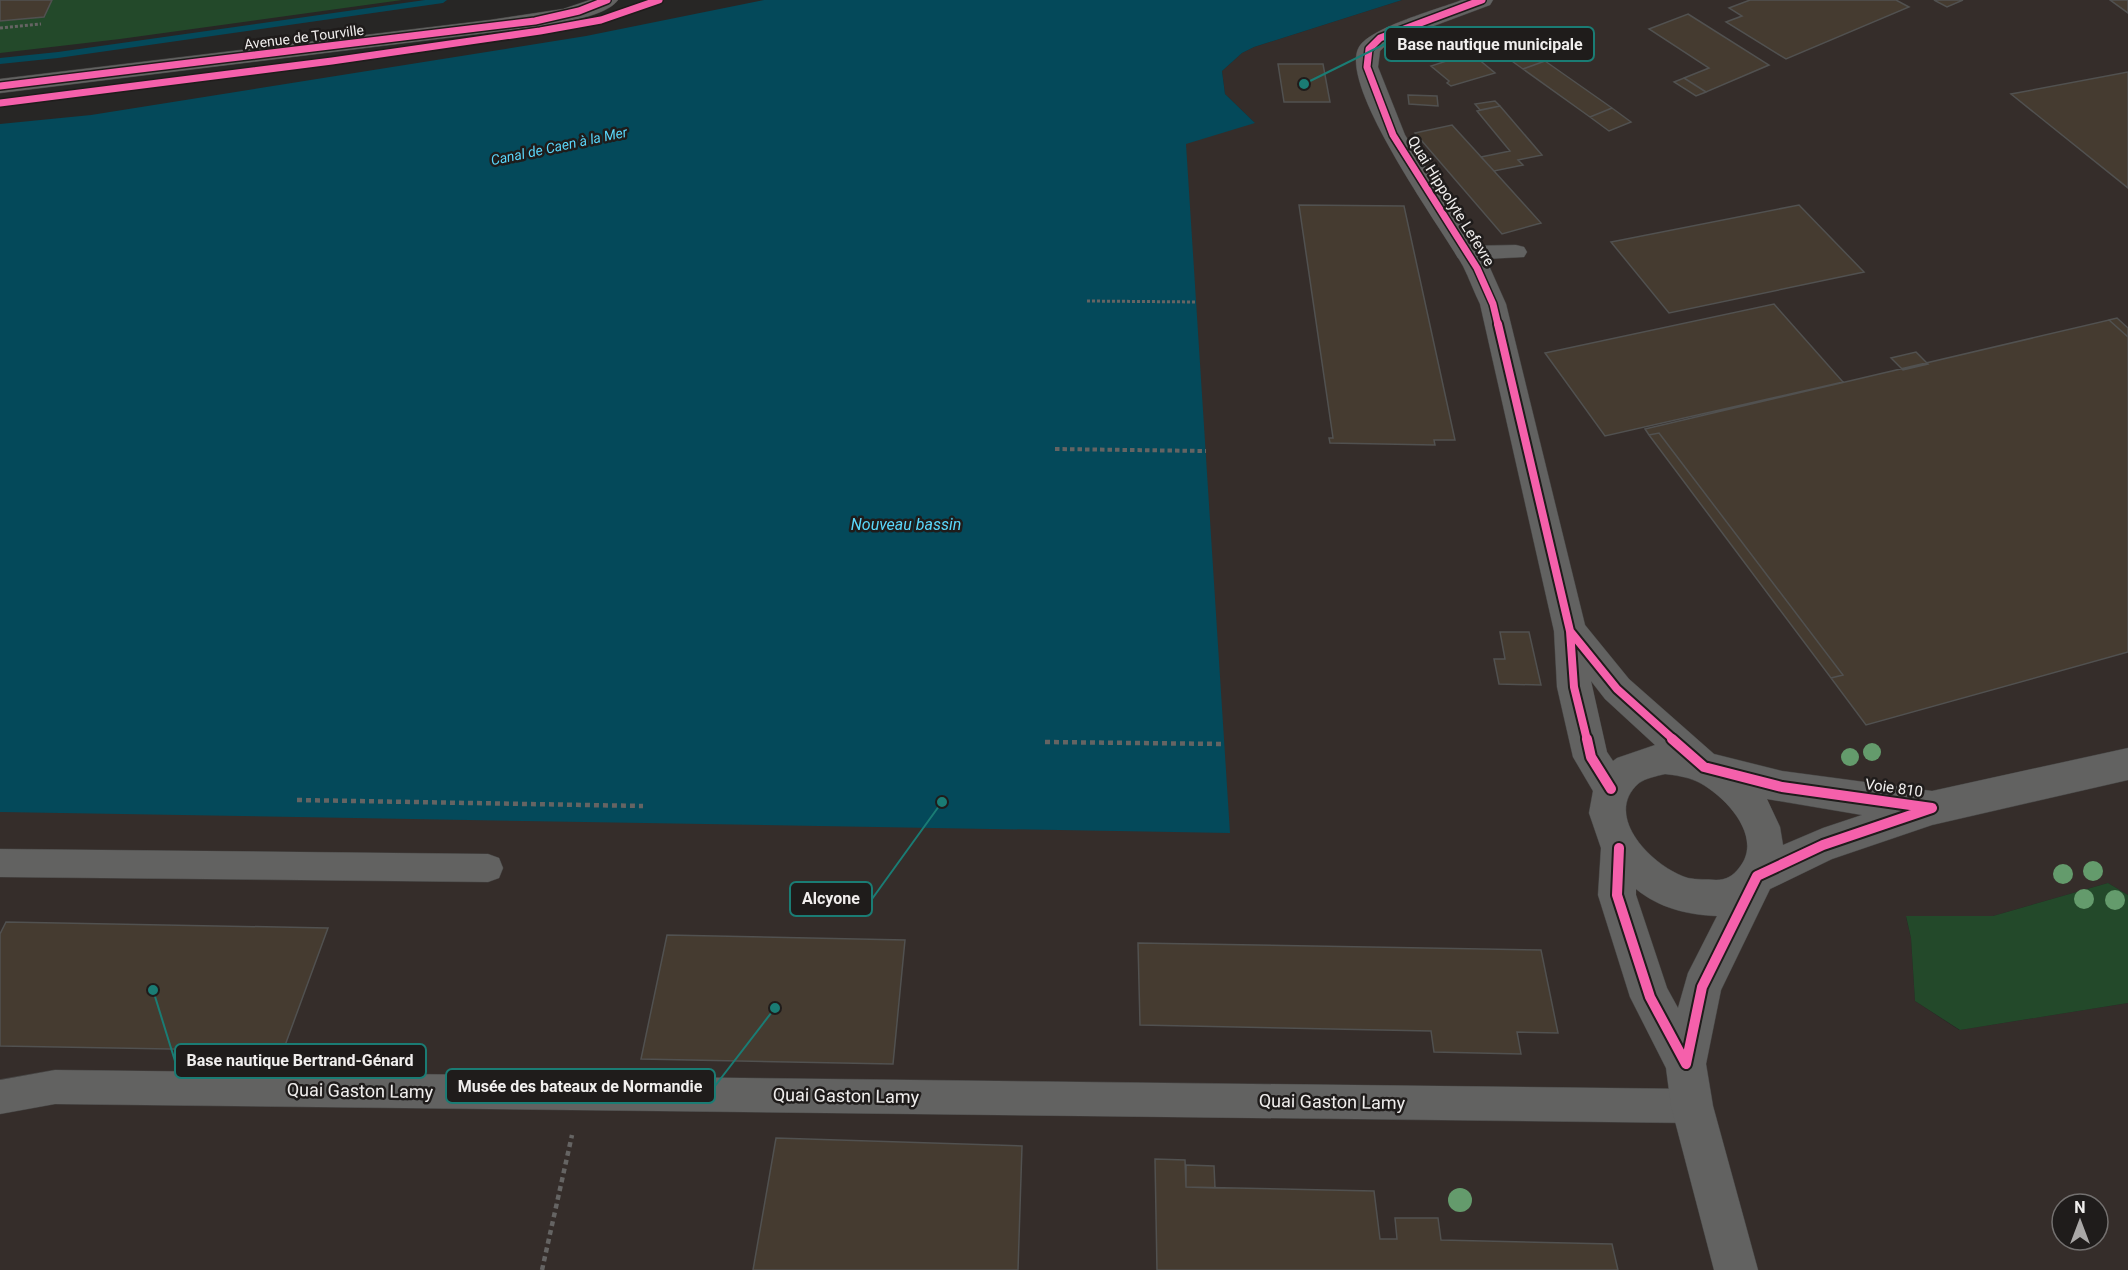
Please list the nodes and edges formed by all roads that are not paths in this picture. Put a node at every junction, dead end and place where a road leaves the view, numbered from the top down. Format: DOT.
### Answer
graph roads {
  1 [pos="607,0"];
  2 [pos="1482,0"];
  3 [pos="0,86"];
  4 [pos="1467,252"];
  5 [pos="1516,252"];
  6 [pos="1570,631"];
  7 [pos="2128,764"];
  8 [pos="1704,767"];
  9 [pos="1611,789"];
  10 [pos="1932,808"];
  11 [pos="1619,848"];
  12 [pos="0,863"];
  13 [pos="488,868"];
  14 [pos="1757,876"];
  15 [pos="1686,1065"];
  16 [pos="0,1097"];
  17 [pos="1692,1106"];
  18 [pos="1736,1270"];
  1 -- 3 [label="street, Avenue de Tourville"];
  2 -- 4 [label="street, Quai Hippolyte Lefevre"];
  4 -- 5 [label="lane"];
  4 -- 6 [label="street, Quai Hippolyte Lefevre"];
  6 -- 8 [label="street, Quai Hippolyte Lefevre"];
  6 -- 9 [label="street, Quai Hippolyte Lefevre"];
  7 -- 10 [label="street, Voie 810"];
  8 -- 9 [label="street, Quai Hippolyte Lefevre"];
  8 -- 10 [label="street, Voie 810"];
  8 -- 14 [label="street, Quai Hippolyte Lefevre"];
  9 -- 11 [label="street, Quai Hippolyte Lefevre"];
  10 -- 14 [label="street, Voie 810"];
  11 -- 14 [label="street, Quai Hippolyte Lefevre"];
  11 -- 15 [label="street, Quai Hippolyte Lefevre"];
  12 -- 13 [label="lane"];
  14 -- 15 [label="street, Quai Hippolyte Lefevre"];
  15 -- 17 [label="street, Quai Hippolyte Lefevre"];
  16 -- 17 [label="lane, Quai Gaston Lamy"];
  17 -- 18 [label="street, Quai Hippolyte Lefevre"];
}
